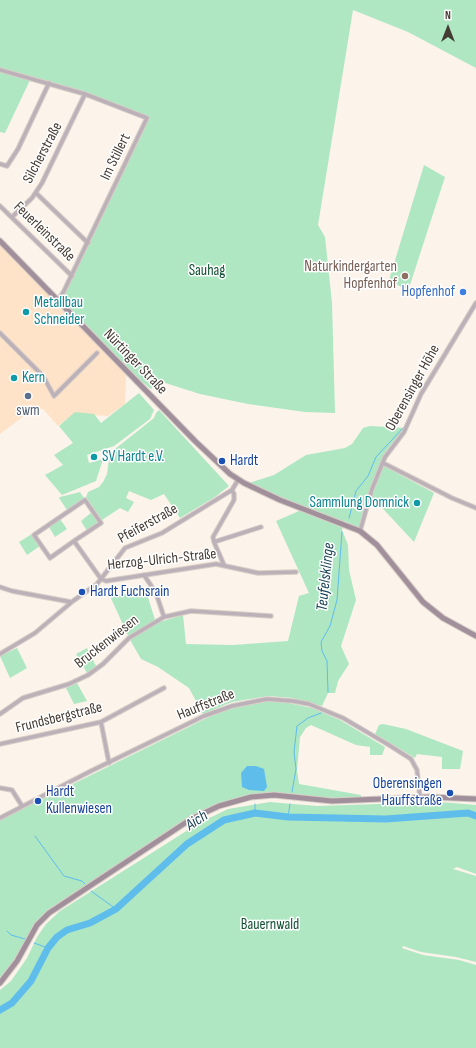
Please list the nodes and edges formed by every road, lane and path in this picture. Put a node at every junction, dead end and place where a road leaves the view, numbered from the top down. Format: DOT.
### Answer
graph roads {
  1 [pos="0,70"];
  2 [pos="49,83"];
  3 [pos="85,94"];
  4 [pos="0,164"];
  5 [pos="36,193"];
  6 [pos="0,206"];
  7 [pos="12,217"];
  8 [pos="0,241"];
  9 [pos="88,243"];
  10 [pos="72,276"];
  11 [pos="58,300"];
  12 [pos="476,303"];
  13 [pos="0,333"];
  14 [pos="97,353"];
  15 [pos="382,463"];
  16 [pos="238,480"];
  17 [pos="232,490"];
  18 [pos="476,508"];
  19 [pos="261,527"];
  20 [pos="360,531"];
  21 [pos="74,541"];
  22 [pos="214,542"];
  23 [pos="224,565"];
  24 [pos="296,572"];
  25 [pos="144,575"];
  26 [pos="102,579"];
  27 [pos="1,589"];
  28 [pos="71,602"];
  29 [pos="271,616"];
  30 [pos="164,617"];
  31 [pos="476,636"];
  32 [pos="0,654"];
  33 [pos="164,688"];
  34 [pos="0,714"];
  35 [pos="101,722"];
  36 [pos="0,744"];
  37 [pos="109,763"];
  38 [pos="0,788"];
  39 [pos="420,798"];
  40 [pos="476,799"];
  41 [pos="22,806"];
  42 [pos="0,818"];
  43 [pos="0,983"];
  1 -- 2 [label="street, Im Stillert"];
  2 -- 3 [label="street, Im Stillert"];
  2 -- 4 [label="street"];
  3 -- 5 [label="street, Silcherstraße"];
  3 -- 9 [label="street, Im Stillert"];
  5 -- 7 [label="street, Silcherstraße"];
  5 -- 9 [label="street"];
  6 -- 7 [label="street, Feuerleinstraße"];
  7 -- 10 [label="street, Feuerleinstraße"];
  8 -- 11 [label="main road, Nürtinger Straße"];
  9 -- 10 [label="street, Im Stillert"];
  10 -- 11 [label="street, Im Stillert"];
  11 -- 16 [label="main road, Nürtinger Straße"];
  12 -- 15 [label="street, Oberensinger Höhe"];
  13 -- 14 [label="street"];
  15 -- 18 [label="street"];
  15 -- 20 [label="street, Oberensinger Höhe"];
  16 -- 17 [label="street, Pfeiferstraße"];
  16 -- 20 [label="main road, Nürtinger Straße"];
  17 -- 22 [label="street"];
  17 -- 26 [label="street, Pfeiferstraße"];
  19 -- 22 [label="street"];
  20 -- 31 [label="main road, Nürtinger Straße"];
  21 -- 21 [label="street"];
  21 -- 26 [label="street"];
  22 -- 23 [label="street"];
  23 -- 24 [label="street, Herzog-Ulrich-Straße"];
  23 -- 25 [label="street, Herzog-Ulrich-Straße"];
  25 -- 26 [label="street, Herzog-Ulrich-Straße"];
  25 -- 30 [label="street"];
  26 -- 28 [label="street, Pfeiferstraße"];
  27 -- 28 [label="street"];
  28 -- 32 [label="street, Pfeiferstraße"];
  29 -- 30 [label="street, Bruckenwiesen"];
  30 -- 34 [label="street, Bruckenwiesen"];
  33 -- 35 [label="street, Frundsbergstraße"];
  35 -- 36 [label="street, Frundsbergstraße"];
  35 -- 37 [label="street"];
  37 -- 39 [label="street, Hauffstraße"];
  37 -- 41 [label="street, Hauffstraße"];
  38 -- 41 [label="street"];
  39 -- 40 [label="main road"];
  39 -- 43 [label="main road"];
  41 -- 42 [label="street, Hauffstraße"];
}
